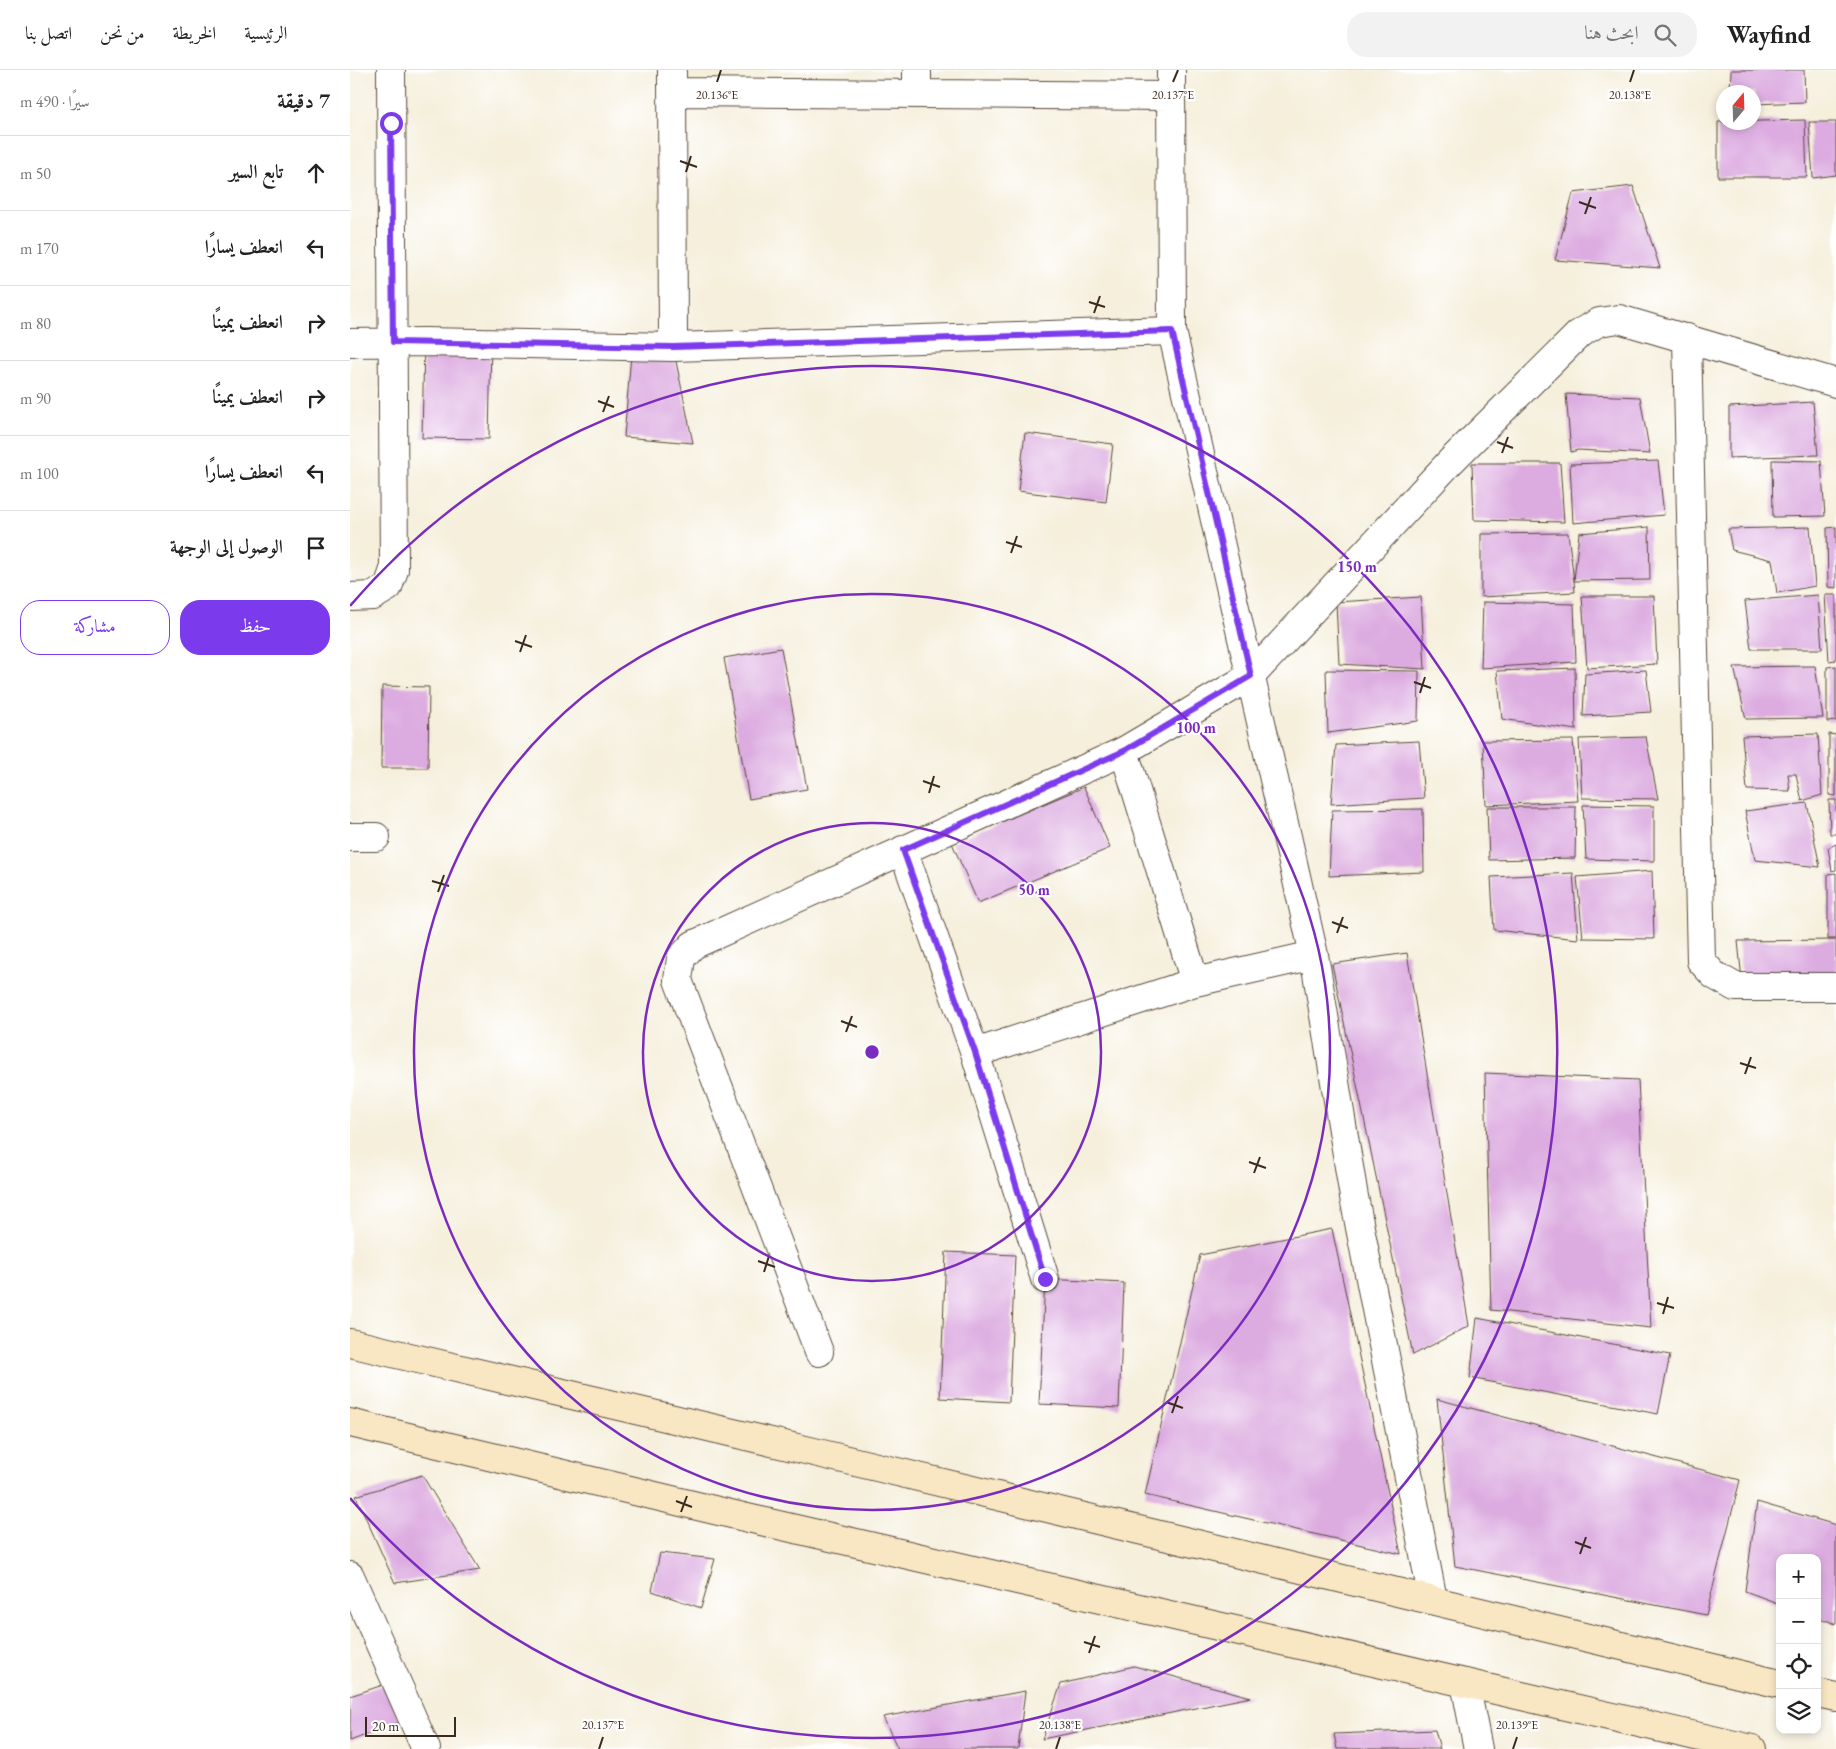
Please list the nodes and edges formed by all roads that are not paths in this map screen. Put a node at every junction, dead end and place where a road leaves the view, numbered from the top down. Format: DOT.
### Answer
graph roads {
  1 [pos="391,70"];
  2 [pos="673,81"];
  3 [pos="917,82"];
  4 [pos="1171,83"];
  5 [pos="1172,331"];
  6 [pos="1687,338"];
  7 [pos="393,342"];
  8 [pos="350,343"];
  9 [pos="673,347"];
  10 [pos="1836,383"];
  11 [pos="350,596"];
  12 [pos="1251,676"];
  13 [pos="1124,751"];
  14 [pos="903,850"];
  15 [pos="1314,955"];
  16 [pos="1195,982"];
  17 [pos="1836,987"];
  18 [pos="975,1052"];
  19 [pos="1045,1279"];
  20 [pos="350,1343"];
  21 [pos="819,1352"];
  22 [pos="350,1423"];
  23 [pos="350,1576"];
  24 [pos="1433,1600"];
  25 [pos="1465,1683"];
  26 [pos="1776,1683"];
  27 [pos="1821,1694"];
  28 [pos="1836,1697"];
  29 [pos="426,1749"];
  30 [pos="1478,1749"];
  31 [pos="1752,1749"];
  1 -- 7 [label="street"];
  2 -- 3 [label="street"];
  2 -- 9 [label="street"];
  3 -- 4 [label="street"];
  4 -- 5 [label="street"];
  5 -- 9 [label="street"];
  5 -- 12 [label="street"];
  6 -- 10 [label="street"];
  6 -- 12 [label="street"];
  6 -- 17 [label="street"];
  7 -- 8 [label="street"];
  7 -- 9 [label="street"];
  7 -- 11 [label="street"];
  12 -- 13 [label="street"];
  12 -- 15 [label="street"];
  13 -- 14 [label="street"];
  13 -- 16 [label="street"];
  14 -- 18 [label="street"];
  14 -- 21 [label="street"];
  15 -- 16 [label="street"];
  15 -- 24 [label="street"];
  16 -- 18 [label="street"];
  18 -- 19 [label="street"];
  20 -- 24 [label="main road"];
  22 -- 25 [label="main road"];
  23 -- 29 [label="street"];
  24 -- 26 [label="main road"];
  25 -- 30 [label="street"];
  25 -- 31 [label="main road"];
  27 -- 28 [label="main road"];
}
